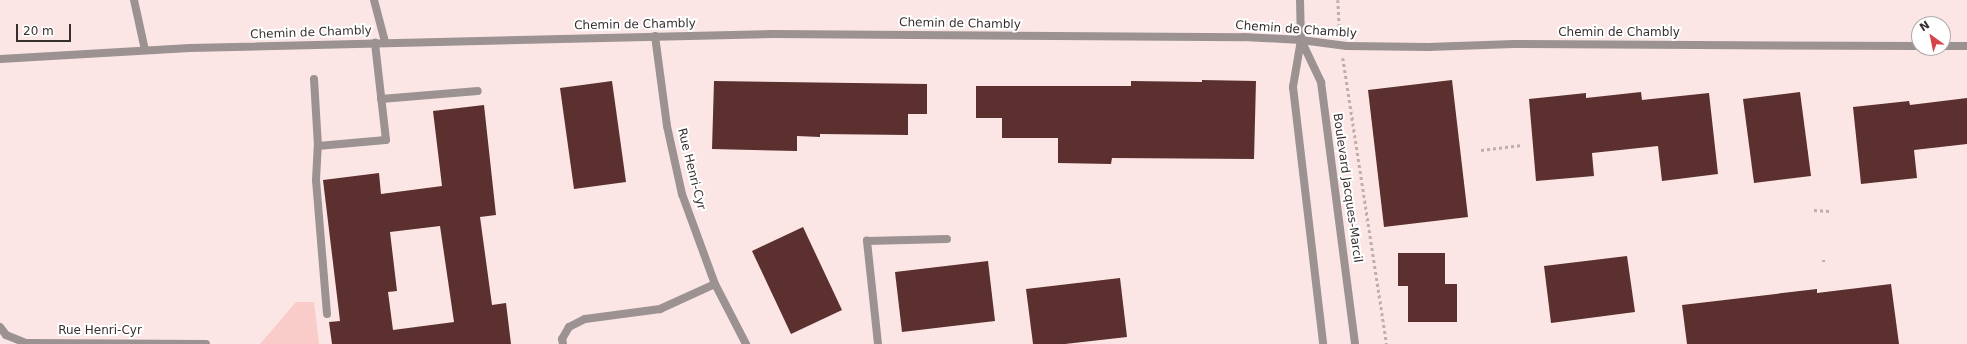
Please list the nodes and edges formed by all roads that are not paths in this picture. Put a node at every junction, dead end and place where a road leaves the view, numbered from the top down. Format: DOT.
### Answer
graph roads {
  1 [pos="134,0"];
  2 [pos="374,0"];
  3 [pos="1300,0"];
  4 [pos="655,36"];
  5 [pos="1301,40"];
  6 [pos="385,42"];
  7 [pos="375,43"];
  8 [pos="1911,46"];
  9 [pos="1951,46"];
  10 [pos="1967,46"];
  11 [pos="144,50"];
  12 [pos="0,59"];
  13 [pos="314,79"];
  14 [pos="478,91"];
  15 [pos="381,99"];
  16 [pos="318,146"];
  17 [pos="947,239"];
  18 [pos="715,284"];
  19 [pos="327,314"];
  20 [pos="0,326"];
  21 [pos="206,344"];
  22 [pos="563,344"];
  23 [pos="746,344"];
  24 [pos="878,344"];
  25 [pos="1323,344"];
  26 [pos="1355,344"];
  1 -- 11 [label="street"];
  2 -- 6 [label="street"];
  3 -- 5 [label="street, Boulevard Jacques-Marcil"];
  4 -- 5 [label="street, Chemin de Chambly"];
  4 -- 6 [label="street, Chemin de Chambly"];
  4 -- 18 [label="street, Rue Henri-Cyr"];
  5 -- 8 [label="street, Chemin de Chambly"];
  5 -- 25 [label="street, Boulevard Jacques-Marcil"];
  5 -- 26 [label="street, Boulevard Jacques-Marcil"];
  6 -- 7 [label="street, Chemin de Chambly"];
  7 -- 11 [label="street, Chemin de Chambly"];
  7 -- 15 [label="street"];
  9 -- 10 [label="street"];
  11 -- 12 [label="street, Chemin de Chambly"];
  13 -- 16 [label="street"];
  14 -- 15 [label="street"];
  15 -- 16 [label="street"];
  16 -- 19 [label="street"];
  17 -- 24 [label="street"];
  18 -- 22 [label="street"];
  18 -- 23 [label="street, Rue Henri-Cyr"];
  20 -- 21 [label="street, Rue Henri-Cyr"];
}
